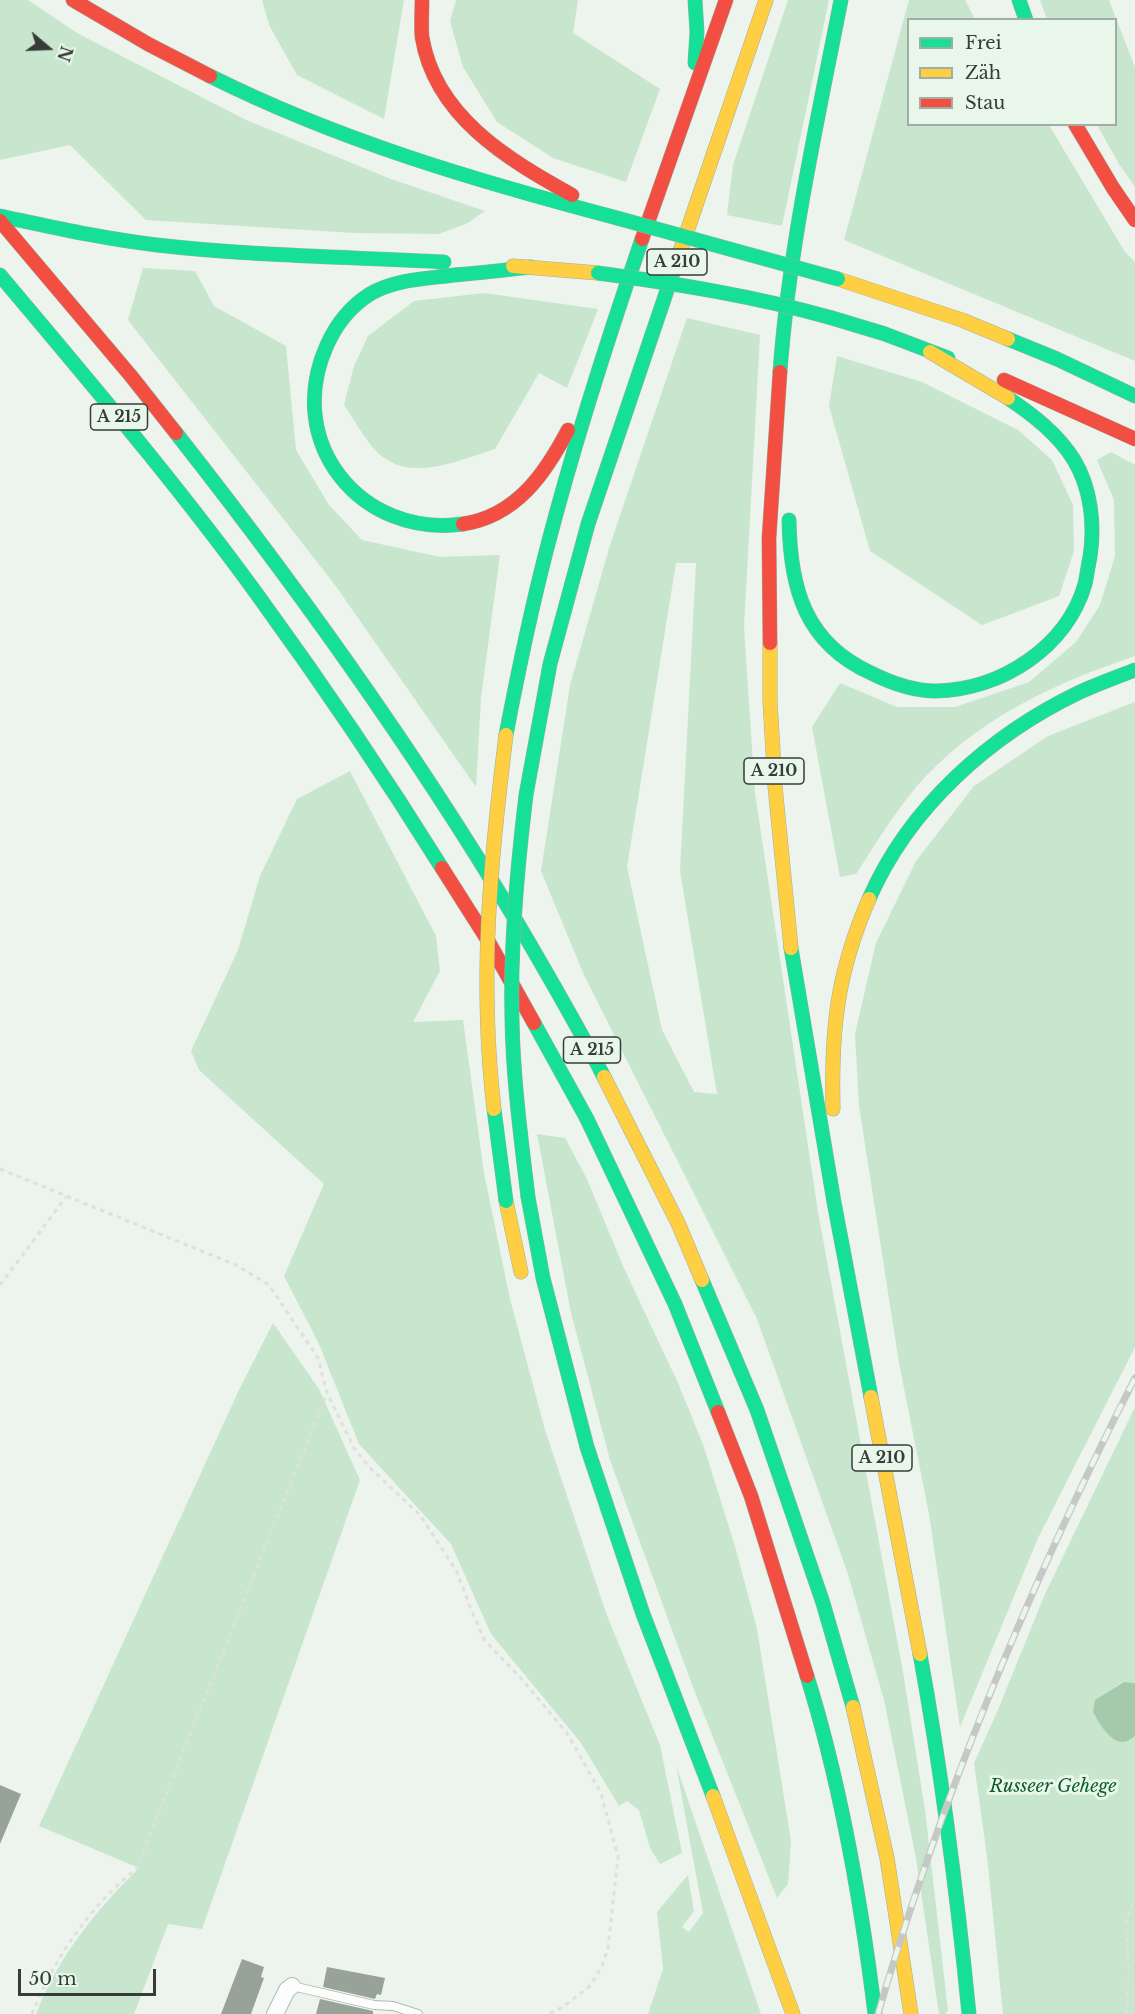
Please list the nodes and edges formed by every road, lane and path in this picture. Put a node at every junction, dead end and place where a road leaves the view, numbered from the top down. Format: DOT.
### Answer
graph roads {
  1 [pos="73,0"];
  2 [pos="422,0"];
  3 [pos="695,0"];
  4 [pos="726,0"];
  5 [pos="766,0"];
  6 [pos="841,0"];
  7 [pos="1019,0"];
  8 [pos="1025,18"];
  9 [pos="687,111"];
  10 [pos="1076,126"];
  11 [pos="0,216"];
  12 [pos="617,218"];
  13 [pos="1135,220"];
  14 [pos="0,221"];
  15 [pos="531,267"];
  16 [pos="0,275"];
  17 [pos="783,336"];
  18 [pos="608,343"];
  19 [pos="930,352"];
  20 [pos="1135,396"];
  21 [pos="1135,439"];
  22 [pos="788,464"];
  23 [pos="789,510"];
  24 [pos="1135,670"];
  25 [pos="0,1169"];
  26 [pos="66,1197"];
  27 [pos="834,1202"];
  28 [pos="523,1280"];
  29 [pos="0,1285"];
  30 [pos="327,1393"];
  31 [pos="562,1402"];
  32 [pos="587,1447"];
  33 [pos="1135,1895"];
  34 [pos="292,1986"];
  35 [pos="32,2014"];
  36 [pos="275,2014"];
  37 [pos="418,2014"];
  38 [pos="548,2014"];
  39 [pos="793,2014"];
  40 [pos="875,2014"];
  41 [pos="911,2014"];
  42 [pos="969,2014"];
  43 [pos="1126,2014"];
  1 -- 12 [label="highway"];
  2 -- 12 [label="highway"];
  3 -- 9 [label="highway"];
  4 -- 9 [label="highway"];
  5 -- 32 [label="highway, A 210, bridge"];
  6 -- 17 [label="highway, A 210"];
  7 -- 8 [label="highway"];
  9 -- 18 [label="highway"];
  10 -- 13 [label="highway"];
  11 -- 15 [label="highway"];
  12 -- 20 [label="highway, bridge"];
  14 -- 41 [label="highway, A 215"];
  15 -- 18 [label="highway"];
  15 -- 19 [label="highway, bridge"];
  16 -- 40 [label="highway, A 215"];
  17 -- 22 [label="highway"];
  17 -- 27 [label="highway, A 210"];
  18 -- 28 [label="highway, bridge"];
  19 -- 21 [label="highway"];
  19 -- 23 [label="highway"];
  24 -- 27 [label="highway"];
  25 -- 26 [label="path"];
  26 -- 29 [label="path"];
  26 -- 30 [label="path"];
  27 -- 42 [label="highway, A 210"];
  30 -- 35 [label="path"];
  30 -- 38 [label="path"];
  31 -- 32 [label="highway"];
  32 -- 39 [label="highway, A 210"];
  33 -- 43 [label="path"];
  34 -- 36 [label="street"];
  34 -- 37 [label="lane"];
}
